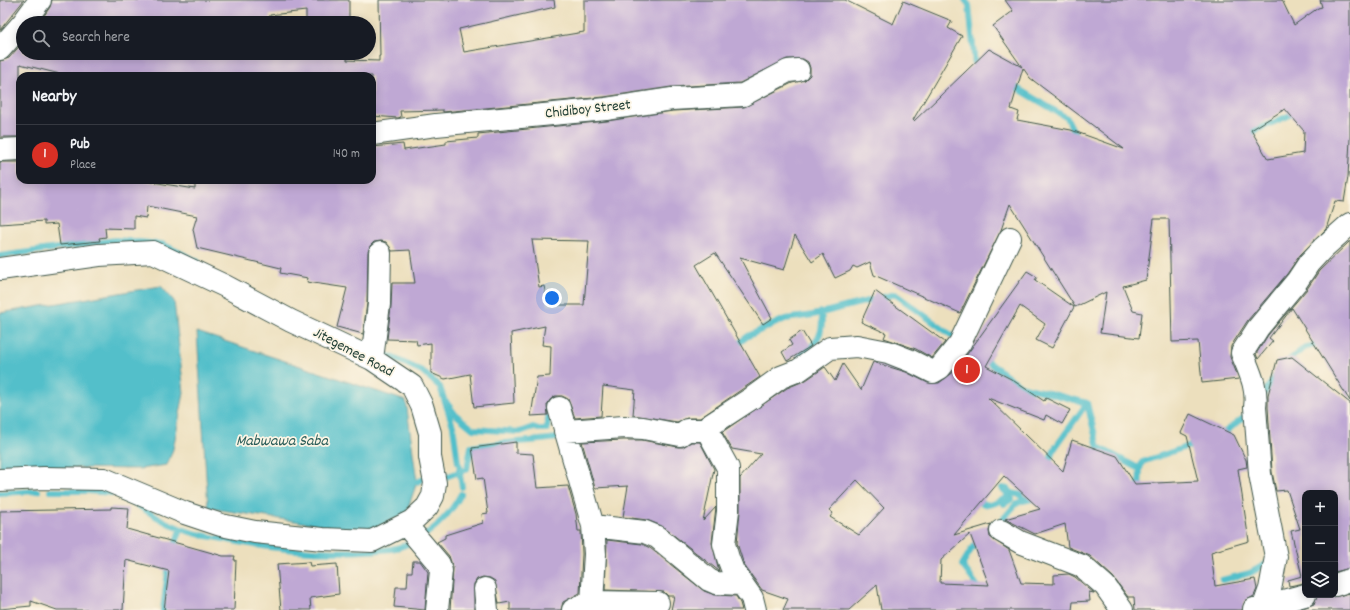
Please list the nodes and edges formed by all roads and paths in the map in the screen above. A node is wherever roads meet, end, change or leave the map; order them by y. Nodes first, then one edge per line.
1 (40, 0) edge
2 (28, 16) edge
3 (16, 31) edge
4 (0, 49) edge
5 (798, 70) dead end
6 (376, 133) edge
7 (16, 149) edge
8 (0, 150) edge
9 (1350, 224) edge
10 (1010, 238) dead end
11 (380, 253) dead end
12 (0, 269) edge
13 (372, 359) junction
14 (559, 408) dead end
15 (707, 430) junction
16 (565, 431) junction
17 (0, 480) edge
18 (406, 526) junction
19 (593, 526) junction
20 (1001, 531) dead end
21 (1350, 580) edge
22 (741, 584) junction
23 (1338, 584) edge
24 (1298, 601) edge
25 (658, 603) dead end
26 (582, 606) edge
27 (1258, 608) edge
28 (437, 610) edge
29 (755, 610) edge
30 (1122, 610) edge

1 - 2 street
3 - 4 street
5 - 6 street, Chidiboy Street
7 - 8 street
9 - 27 street
10 - 15 street
11 - 13 street
12 - 13 street, Jitegemee Road
13 - 18 street, Jitegemee Road
14 - 16 street
15 - 16 street
15 - 22 street
16 - 19 street
17 - 18 street, Jitegemee Road
18 - 28 street
19 - 22 street
19 - 26 street
20 - 30 street
21 - 23 street
22 - 29 street
24 - 27 street
25 - 26 street

